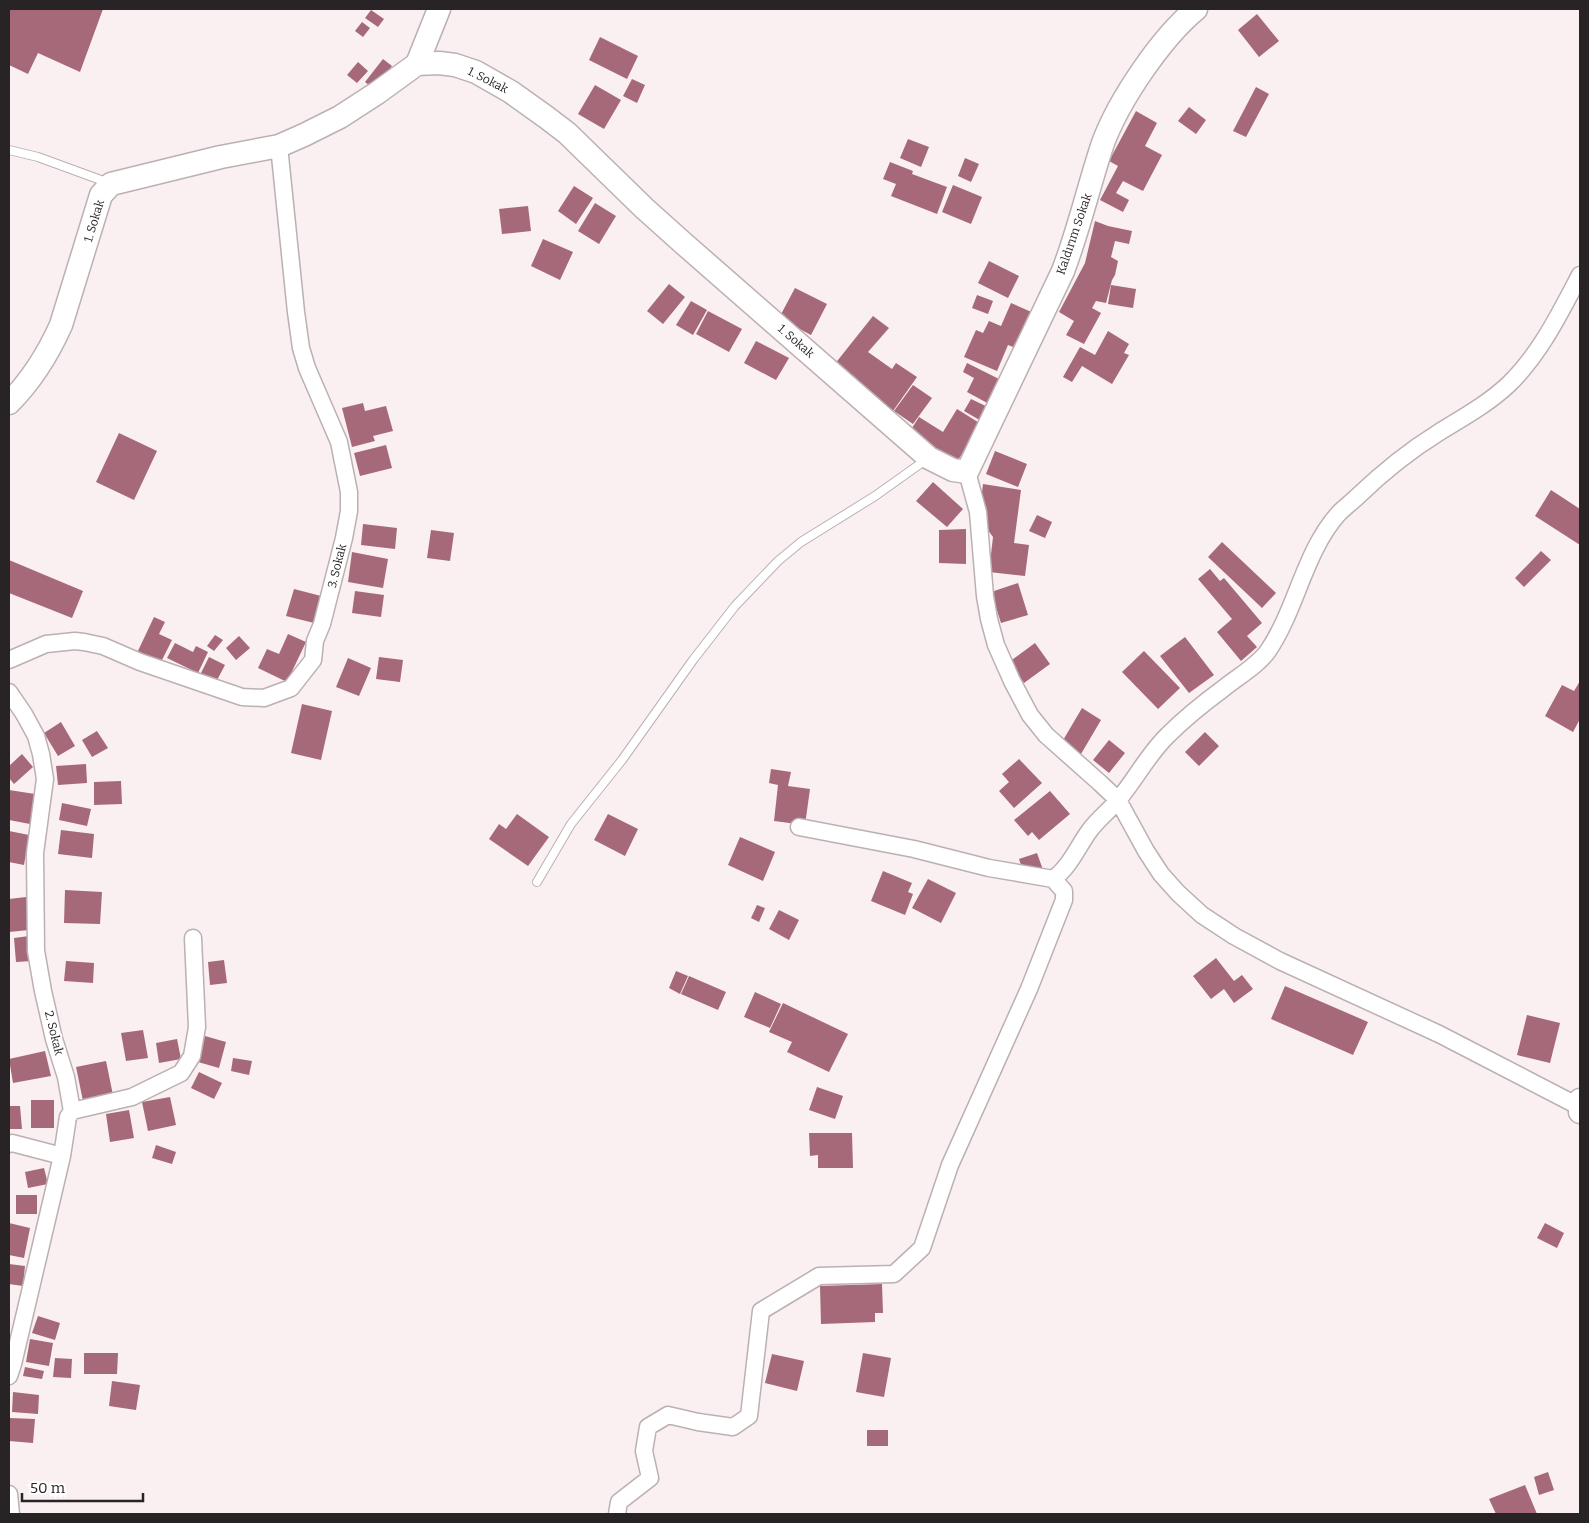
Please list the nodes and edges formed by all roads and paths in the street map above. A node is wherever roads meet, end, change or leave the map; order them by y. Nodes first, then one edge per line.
1 (439, 9) edge
2 (1189, 11) edge
3 (417, 64) junction
4 (279, 146) junction
5 (9, 150) edge
6 (111, 184) junction
7 (1580, 275) edge
8 (9, 403) edge
9 (929, 458) junction
10 (967, 472) junction
11 (9, 660) edge
12 (9, 692) edge
13 (1118, 800) junction
14 (799, 828) dead end
15 (1053, 879) junction
16 (537, 882) dead end
17 (193, 938) dead end
18 (1580, 1100) edge
19 (1580, 1107) edge
20 (72, 1111) junction
21 (1580, 1112) edge
22 (9, 1144) edge
23 (62, 1156) junction
24 (9, 1376) edge
25 (9, 1494) edge
26 (11, 1514) edge
27 (617, 1514) edge

1 - 3 street
2 - 10 street, Kaldırım Sokak
3 - 4 street, 1. Sokak
3 - 9 street, 1. Sokak
4 - 6 street, 1. Sokak
4 - 11 street, 3. Sokak
5 - 6 lane
6 - 8 street, 1. Sokak
7 - 13 street
9 - 10 street, 1. Sokak
9 - 16 lane
10 - 13 street
12 - 20 street, 2. Sokak
13 - 15 street
13 - 19 street
14 - 15 street
15 - 27 street
17 - 20 street
18 - 19 street
19 - 21 street
20 - 23 street, 2. Sokak
22 - 23 street
23 - 24 street, 2. Sokak
25 - 26 street

